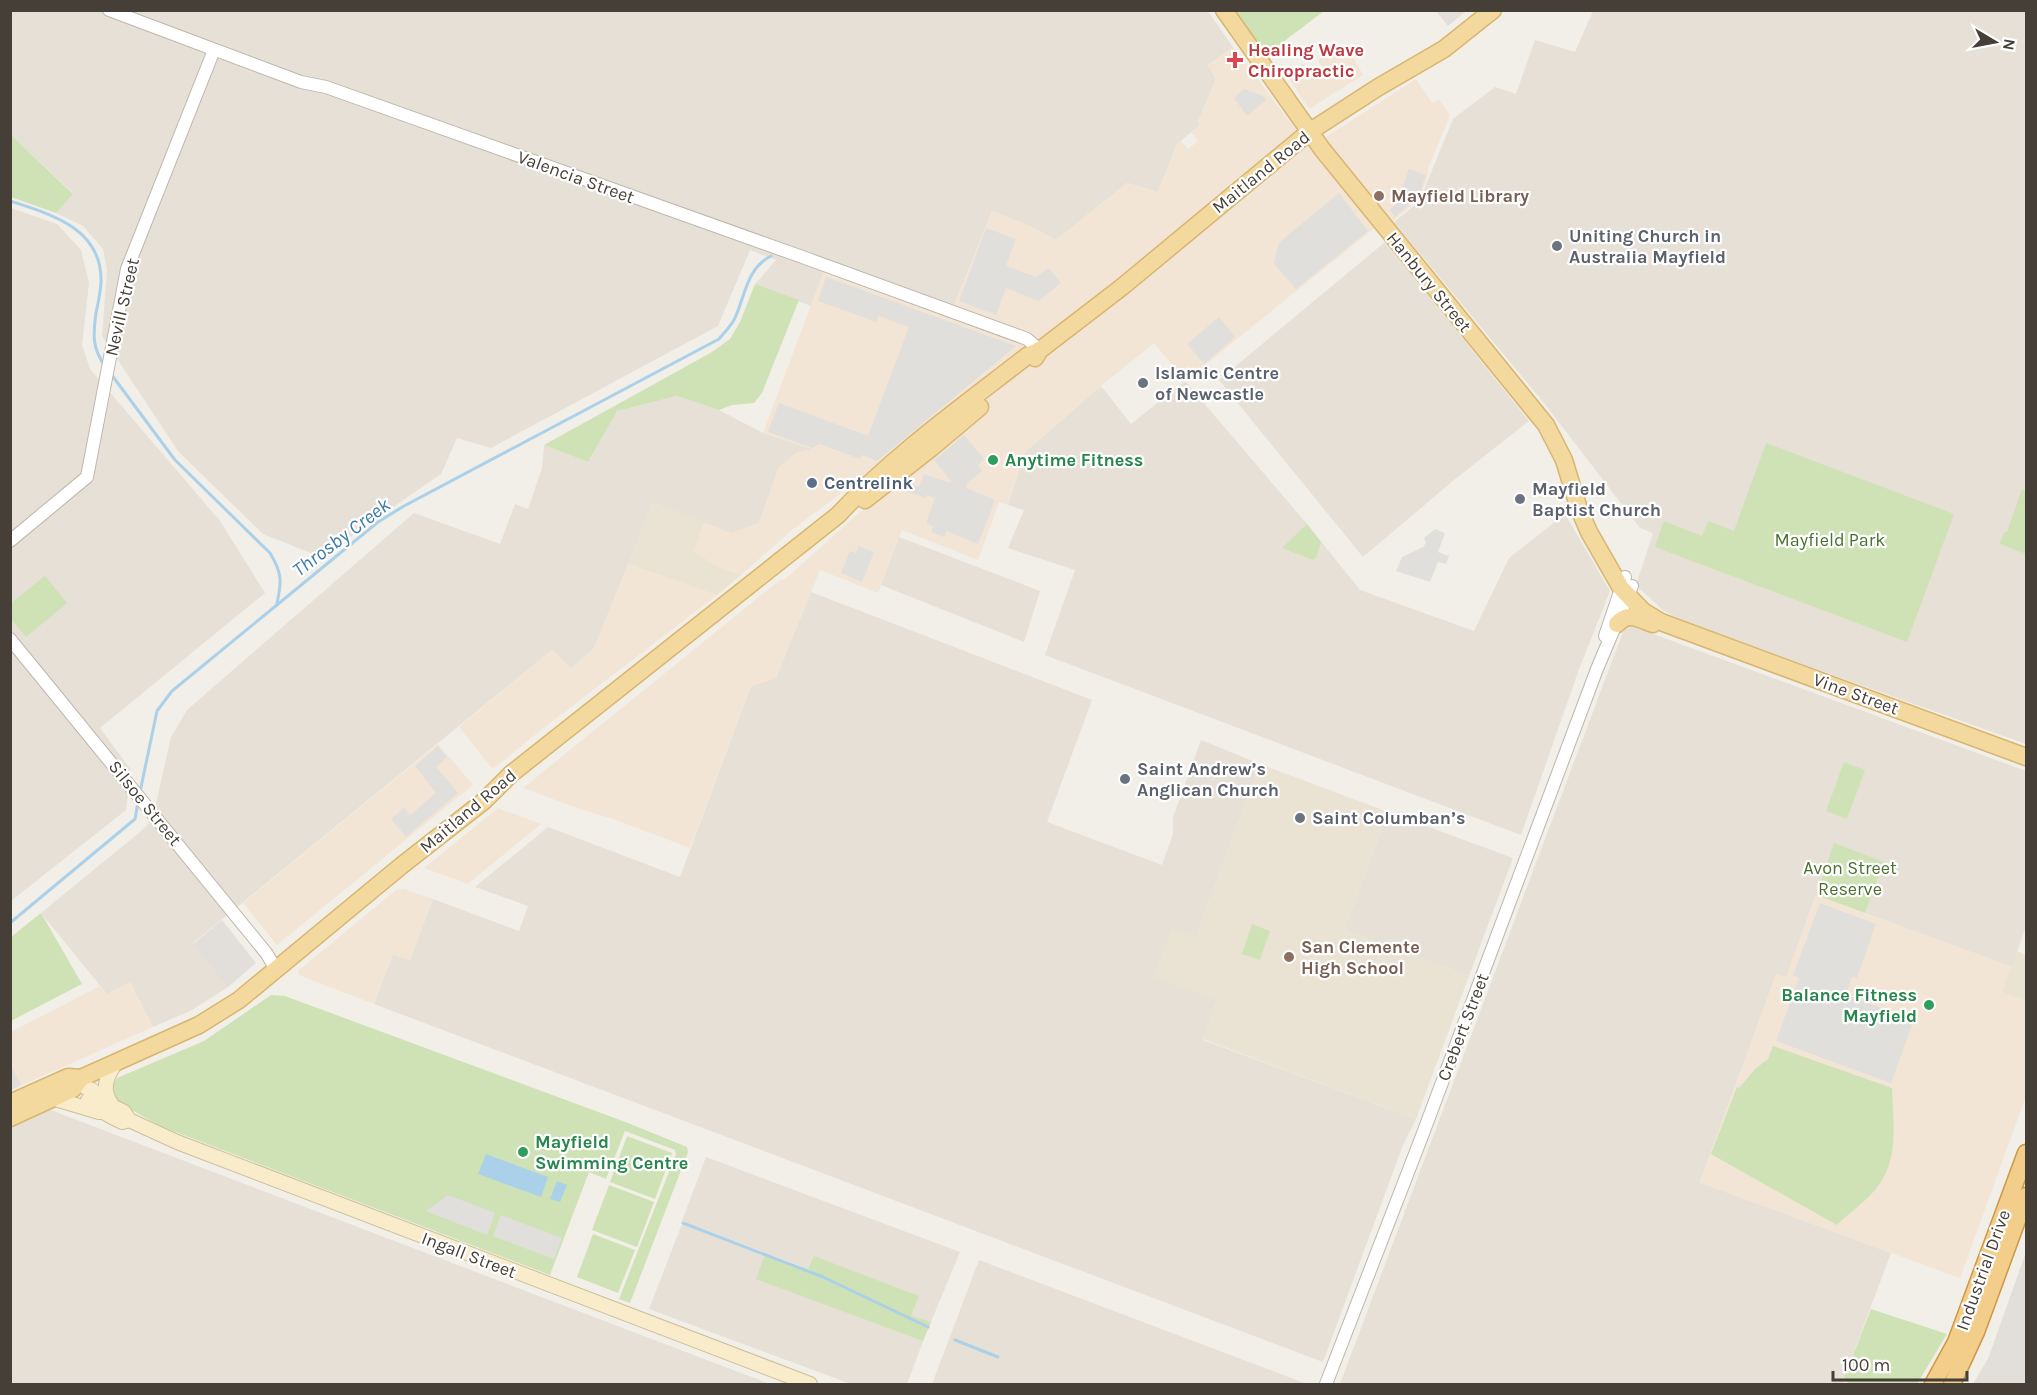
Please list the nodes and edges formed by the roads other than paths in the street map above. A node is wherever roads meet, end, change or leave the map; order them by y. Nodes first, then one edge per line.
1 (109, 10) edge
2 (1224, 10) edge
3 (1493, 10) edge
4 (214, 50) junction
5 (1310, 132) junction
6 (1040, 350) junction
7 (10, 541) edge
8 (1626, 587) junction
9 (1617, 624) junction
10 (1686, 631) junction
11 (10, 639) edge
12 (1597, 669) junction
13 (2026, 757) edge
14 (276, 970) junction
15 (116, 1062) junction
16 (83, 1083) junction
17 (52, 1098) junction
18 (10, 1102) edge
19 (107, 1109) junction
20 (10, 1118) edge
21 (2026, 1153) edge
22 (2026, 1196) edge
23 (810, 1384) edge
24 (1326, 1384) edge
25 (1934, 1384) edge
26 (1952, 1384) edge

1 - 4 street, Valencia Street
2 - 5 main road, Hanbury Street
3 - 5 main road, Maitland Road
4 - 6 street, Valencia Street
4 - 7 street, Nevill Street
5 - 6 main road, Maitland Road
5 - 8 main road, Hanbury Street
6 - 14 main road, Maitland Road
8 - 9 street, Crebert Street
8 - 10 main road, Vine Street
8 - 12 street, Crebert Street
9 - 10 main road
9 - 12 street, Crebert Street
10 - 13 main road, Vine Street
11 - 14 street, Silsoe Street
12 - 24 street, Crebert Street
14 - 15 main road, Maitland Road
15 - 16 main road, Maitland Road
15 - 19 main road
16 - 17 main road, Maitland Road
16 - 18 main road, Maitland Road
16 - 19 main road
17 - 19 main road, Ingall Street
17 - 20 main road, Maitland Road
19 - 23 main road, Ingall Street
21 - 25 highway, Industrial Drive
22 - 26 highway, Industrial Drive

